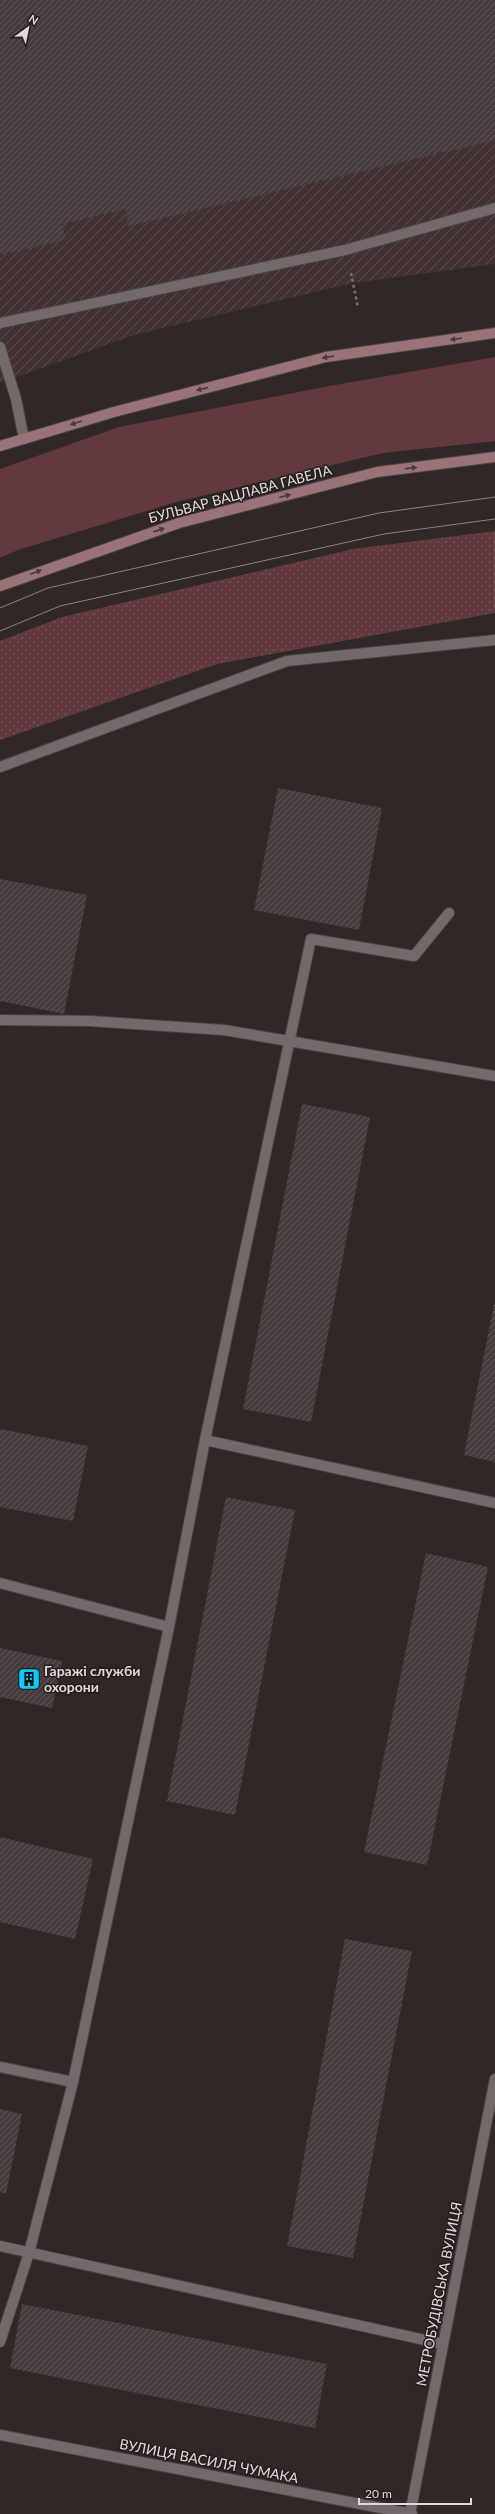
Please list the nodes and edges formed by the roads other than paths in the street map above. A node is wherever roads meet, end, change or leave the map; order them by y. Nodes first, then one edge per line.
1 (495, 208) edge
2 (0, 324) edge
3 (495, 333) edge
4 (0, 347) edge
5 (24, 439) junction
6 (0, 446) edge
7 (495, 457) edge
8 (0, 586) edge
9 (495, 640) edge
10 (0, 767) edge
11 (449, 913) dead end
12 (0, 1020) edge
13 (288, 1041) junction
14 (495, 1076) edge
15 (205, 1440) junction
16 (495, 1503) edge
17 (0, 1583) edge
18 (169, 1627) junction
19 (0, 2067) edge
20 (495, 2079) edge
21 (73, 2082) junction
22 (0, 2246) edge
23 (30, 2253) junction
24 (0, 2342) edge
25 (443, 2344) junction
26 (0, 2435) edge
27 (411, 2514) edge

1 - 2 street
3 -> 5 main road
4 - 5 street
5 - 6 main road
8 -> 7 main road, БУЛЬВАР ВАЦЛАВА ГАВЕЛА
9 - 10 street
11 - 13 street
12 - 13 street
13 - 14 street
13 - 15 street
15 - 16 street
15 - 18 street
17 - 18 street
18 - 21 street
19 - 21 street
20 - 25 street, МЕТРОБУДІВСЬКА ВУЛИЦЯ
21 - 23 street
22 - 23 street
23 - 24 street
23 - 25 street
25 - 27 street, МЕТРОБУДІВСЬКА ВУЛИЦЯ
26 - 27 street, ВУЛИЦЯ ВАСИЛЯ ЧУМАКА

